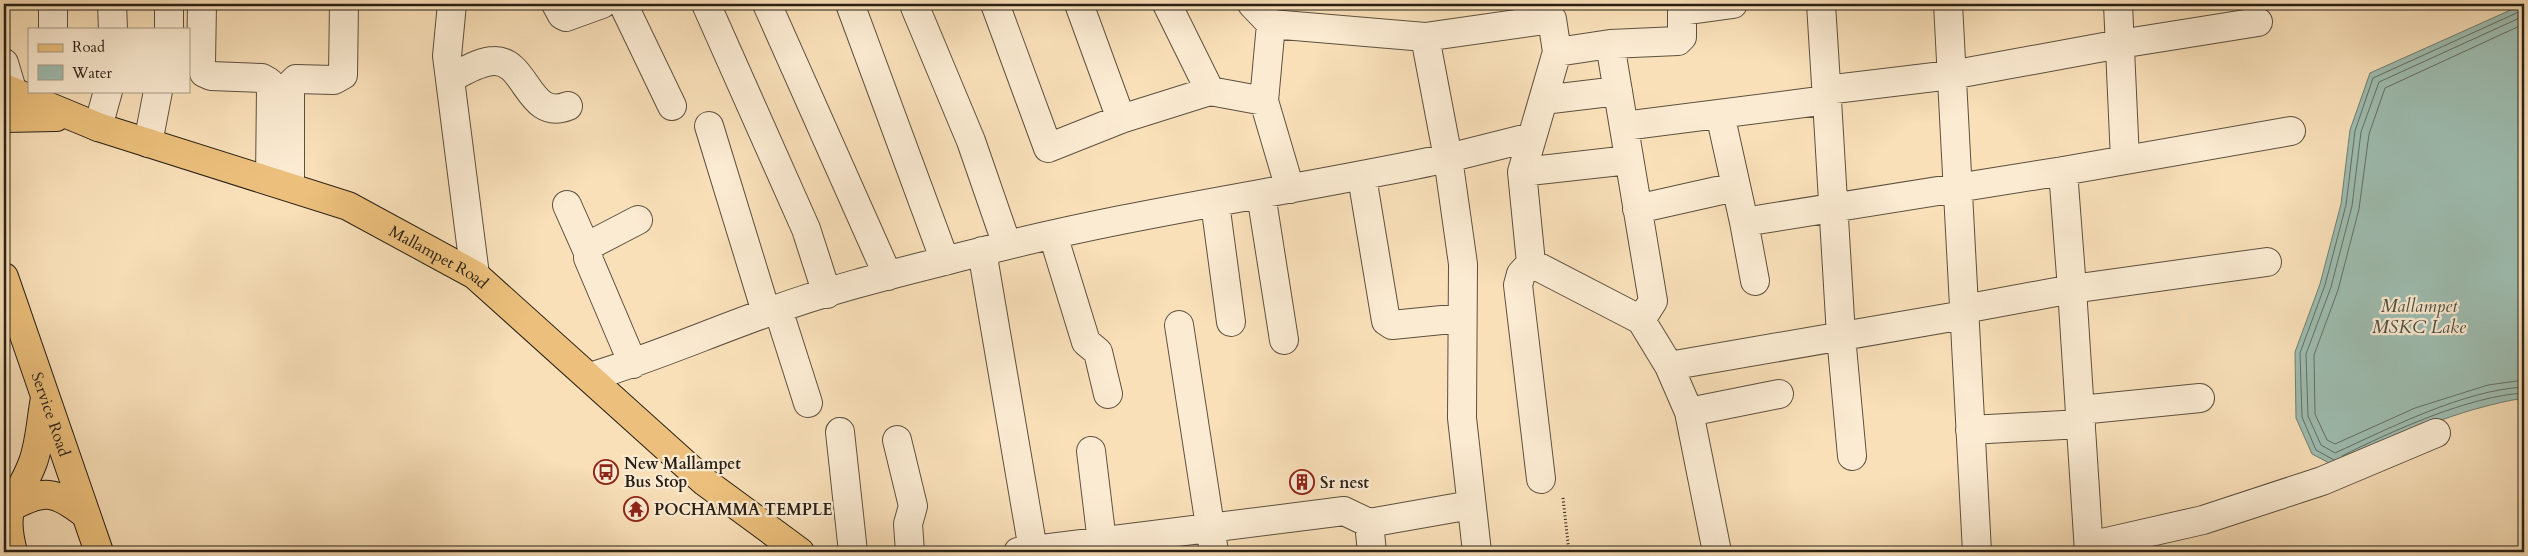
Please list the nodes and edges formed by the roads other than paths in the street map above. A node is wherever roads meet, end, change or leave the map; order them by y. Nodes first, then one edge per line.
1 (53, 4) edge
2 (112, 4) edge
3 (169, 4) edge
4 (202, 4) edge
5 (344, 4) edge
6 (452, 4) edge
7 (556, 4) edge
8 (602, 4) edge
9 (623, 4) edge
10 (706, 4) edge
11 (767, 4) edge
12 (850, 4) edge
13 (995, 4) edge
14 (1079, 4) edge
15 (1167, 4) edge
16 (1252, 4) edge
17 (1733, 4) edge
18 (1821, 4) edge
19 (1948, 4) edge
20 (2118, 4) edge
21 (916, 7) dead end
22 (2258, 22) dead end
23 (1270, 24) junction
24 (53, 28) edge
25 (113, 28) edge
26 (169, 28) edge
27 (1425, 37) junction
28 (1610, 44) junction
29 (2120, 44) junction
30 (1557, 52) junction
31 (4, 64) edge
32 (1951, 75) junction
33 (450, 78) junction
34 (1210, 91) junction
35 (108, 92) edge
36 (158, 92) edge
37 (1618, 92) junction
38 (1827, 95) junction
39 (42, 98) edge
40 (7, 100) edge
41 (1543, 100) junction
42 (1264, 101) junction
43 (568, 106) dead end
44 (672, 106) dead end
45 (1720, 114) junction
46 (73, 117) junction
47 (1121, 118) junction
48 (708, 126) dead end
49 (1624, 126) junction
50 (98, 127) junction
51 (2291, 131) dead end
52 (1532, 137) junction
53 (148, 143) junction
54 (1448, 158) junction
55 (1629, 160) junction
56 (2125, 160) junction
57 (2063, 171) junction
58 (1522, 172) junction
59 (1362, 177) junction
60 (280, 184) junction
61 (1735, 187) junction
62 (1957, 188) junction
63 (1290, 189) junction
64 (1261, 194) junction
65 (1215, 203) junction
66 (567, 205) dead end
67 (1834, 208) junction
68 (1637, 209) junction
69 (638, 220) dead end
70 (1744, 222) junction
71 (1053, 235) junction
72 (995, 248) junction
73 (587, 250) junction
74 (945, 261) junction
75 (2267, 262) dead end
76 (1531, 263) junction
77 (475, 275) junction
78 (888, 276) junction
79 (4, 277) edge
80 (1755, 281) dead end
81 (2072, 289) junction
82 (827, 294) junction
83 (772, 310) junction
84 (1964, 312) junction
85 (1462, 318) junction
86 (1641, 320) junction
87 (1232, 322) dead end
88 (1179, 325) dead end
89 (1841, 336) junction
90 (1284, 340) dead end
91 (633, 364) junction
92 (1669, 366) junction
93 (590, 378) junction
94 (1108, 394) dead end
95 (1779, 394) dead end
96 (46, 398) junction
97 (2200, 398) dead end
98 (808, 403) dead end
99 (1689, 412) junction
100 (2081, 417) junction
101 (1970, 430) junction
102 (840, 432) dead end
103 (2436, 433) dead end
104 (898, 440) dead end
105 (1091, 451) dead end
106 (1852, 456) dead end
107 (1541, 479) dead end
108 (1472, 505) junction
109 (9, 508) junction
110 (85, 514) junction
111 (1369, 523) junction
112 (1212, 540) edge
113 (1102, 542) junction
114 (1070, 549) edge
115 (2089, 549) edge
116 (792, 550) edge
117 (1025, 551) edge
118 (13, 552) edge
119 (98, 552) edge
120 (853, 552) edge
121 (910, 552) edge
122 (1372, 552) edge
123 (1477, 552) edge
124 (1717, 552) edge
125 (1977, 552) edge

1 - 24 street
2 - 25 street
3 - 26 street
4 - 60 street
5 - 60 street
6 - 33 street
7 - 8 street
9 - 44 street
10 - 82 street
11 - 78 street
12 - 74 street
13 - 47 street
14 - 47 street
15 - 34 street
16 - 23 street
17 - 28 street
18 - 38 street
19 - 32 street
20 - 29 street
21 - 72 street
22 - 29 street
23 - 27 street
23 - 42 street
27 - 30 street
27 - 54 street
28 - 30 street
28 - 37 street
29 - 32 street
29 - 56 street
30 - 41 street
31 - 40 street
32 - 38 street
32 - 62 street
33 - 43 street
33 - 77 street
34 - 42 street
34 - 47 street
35 - 50 street
36 - 53 street
37 - 41 street
37 - 49 street
38 - 45 street
38 - 67 street
39 - 40 main road, Mallampet Road
39 - 46 main road, Mallampet Road
40 - 46 main road
41 - 52 street
42 - 63 street
45 - 49 street
45 - 61 street
46 - 50 main road, Mallampet Road
48 - 83 street
49 - 55 street
50 - 53 main road, Mallampet Road
51 - 56 street
52 - 54 street
52 - 58 street
53 - 60 main road, Mallampet Road
54 - 59 street
54 - 85 street
55 - 58 street
55 - 68 street
56 - 57 street
57 - 62 street
57 - 81 street
58 - 76 street
59 - 63 street
59 - 85 street
60 - 77 main road, Mallampet Road
61 - 68 street
61 - 70 street
62 - 67 street
62 - 84 street
63 - 64 street
64 - 65 street
64 - 90 street
65 - 71 street
65 - 87 street
66 - 73 street
67 - 70 street
67 - 89 street
68 - 86 street
69 - 73 street
70 - 80 street
71 - 72 street
71 - 94 street
72 - 74 street
72 - 117 street
73 - 91 street
74 - 78 street
75 - 81 street
76 - 86 street
76 - 107 street
77 - 93 main road, Mallampet Road
78 - 82 street
79 - 96 main road, Service Road
81 - 84 street
81 - 100 street
82 - 83 street
83 - 91 street
83 - 98 street
84 - 89 street
84 - 101 street
85 - 108 street
86 - 92 street
88 - 112 street
89 - 92 street
89 - 106 street
91 - 93 street
92 - 99 street
93 - 116 main road, Mallampet Road
95 - 99 street
96 - 109 main road
96 - 110 main road, Service Road
97 - 100 street
99 - 124 street
100 - 101 street
100 - 115 street
101 - 125 street
102 - 120 street
103 - 115 street
104 - 121 street
105 - 113 street
108 - 111 street
108 - 123 street
109 - 110 main road
109 - 118 main road
110 - 119 main road, Service Road
111 - 112 street
111 - 122 street
112 - 113 street
113 - 114 street
114 - 117 street

